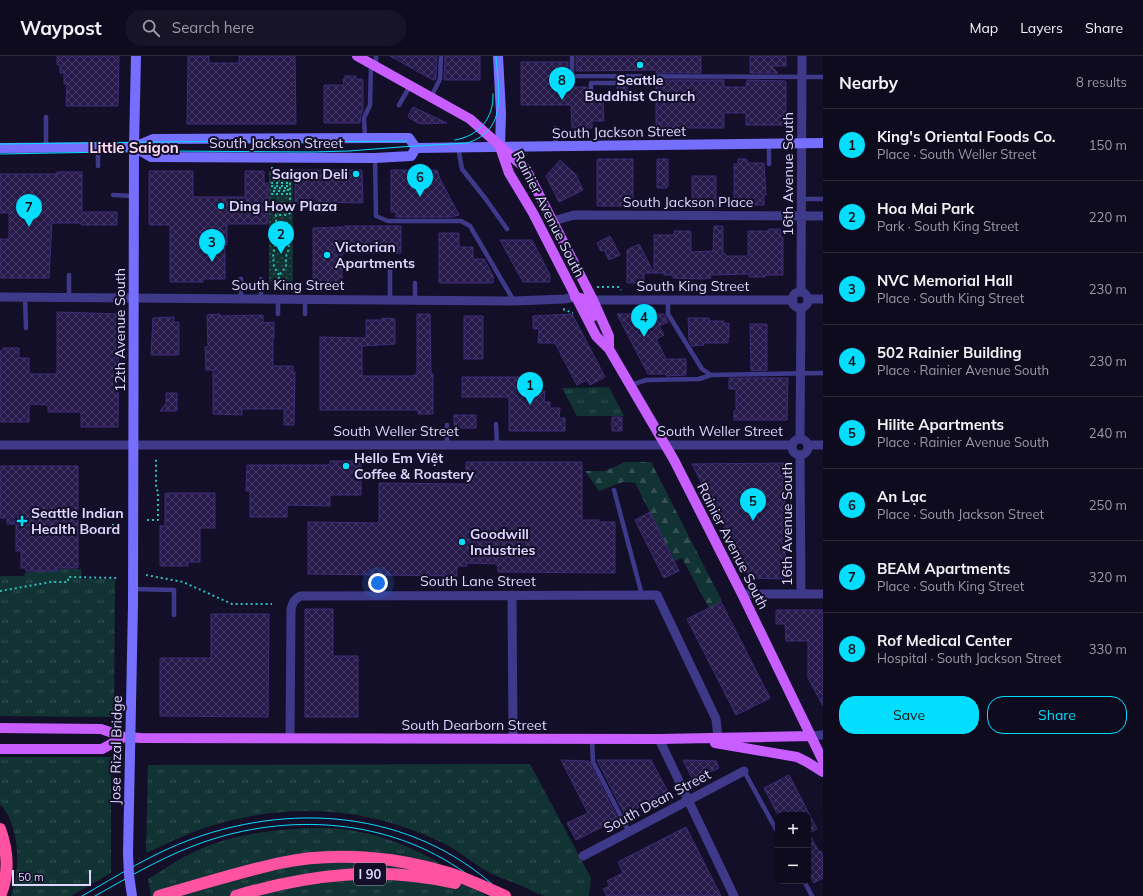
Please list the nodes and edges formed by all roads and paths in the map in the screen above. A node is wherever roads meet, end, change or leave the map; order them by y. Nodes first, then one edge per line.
1 (136, 56) edge
2 (357, 56) edge
3 (441, 56) edge
4 (498, 56) edge
5 (572, 56) edge
6 (802, 56) edge
7 (374, 63) edge
8 (619, 76) junction
9 (802, 76) junction
10 (823, 76) edge
11 (410, 86) junction
12 (608, 95) dead end
13 (431, 97) junction
14 (399, 105) dead end
15 (46, 117) dead end
16 (556, 128) dead end
17 (365, 138) junction
18 (769, 143) junction
19 (802, 143) junction
20 (823, 143) edge
21 (98, 147) junction
22 (134, 147) junction
23 (458, 147) junction
24 (500, 147) junction
25 (556, 147) junction
26 (0, 148) edge
27 (46, 148) junction
28 (416, 148) junction
29 (375, 158) junction
30 (769, 164) dead end
31 (98, 166) dead end
32 (272, 167) dead end
33 (290, 167) dead end
34 (289, 177) junction
35 (289, 183) junction
36 (289, 188) junction
37 (290, 194) junction
38 (113, 195) dead end
39 (134, 196) junction
40 (802, 199) junction
41 (823, 199) edge
42 (802, 216) junction
43 (823, 216) edge
44 (553, 221) junction
45 (276, 223) junction
46 (506, 229) dead end
47 (276, 243) junction
48 (289, 243) junction
49 (390, 268) dead end
50 (69, 275) dead end
51 (279, 275) junction
52 (241, 279) dead end
53 (260, 279) dead end
54 (415, 283) dead end
55 (279, 285) dead end
56 (598, 287) dead end
57 (619, 287) dead end
58 (805, 296) junction
59 (575, 297) junction
60 (0, 298) edge
61 (25, 298) junction
62 (69, 298) junction
63 (134, 298) junction
64 (241, 299) junction
65 (261, 299) junction
66 (278, 299) junction
67 (304, 299) junction
68 (823, 299) edge
69 (390, 300) junction
70 (415, 300) junction
71 (593, 300) junction
72 (668, 300) junction
73 (793, 300) junction
74 (514, 301) junction
75 (801, 308) junction
76 (278, 314) dead end
77 (305, 314) dead end
78 (601, 318) junction
79 (26, 328) dead end
80 (609, 349) junction
81 (801, 373) junction
82 (823, 373) edge
83 (711, 375) junction
84 (631, 385) junction
85 (496, 424) dead end
86 (447, 425) dead end
87 (800, 438) junction
88 (0, 445) edge
89 (134, 445) junction
90 (447, 445) junction
91 (497, 445) junction
92 (665, 445) junction
93 (791, 445) junction
94 (808, 445) junction
95 (823, 445) edge
96 (800, 455) junction
97 (156, 458) dead end
98 (614, 490) dead end
99 (146, 520) dead end
100 (112, 525) dead end
101 (119, 525) dead end
102 (146, 575) dead end
103 (119, 578) dead end
104 (133, 589) junction
105 (0, 591) edge
106 (742, 594) junction
107 (801, 594) junction
108 (823, 594) edge
109 (512, 595) junction
110 (642, 595) junction
111 (272, 604) dead end
112 (133, 605) joint
113 (174, 615) dead end
114 (0, 728) edge
115 (823, 735) edge
116 (810, 736) junction
117 (124, 737) junction
118 (290, 738) junction
119 (718, 738) junction
120 (513, 739) junction
121 (592, 739) junction
122 (659, 739) junction
123 (693, 739) junction
124 (0, 749) edge
125 (823, 761) edge
126 (744, 771) joint
127 (823, 772) edge
128 (687, 801) junction
129 (775, 828) edge
130 (0, 829) edge
131 (629, 832) junction
132 (583, 856) dead end
133 (806, 884) edge
134 (0, 896) edge
135 (132, 896) edge
136 (159, 896) edge
137 (236, 896) edge
138 (505, 896) edge
139 (734, 896) edge
140 (812, 896) edge

1 - 22 main road, 12th Avenue South
2 - 7 main road
3 - 13 lane
4 - 24 main road
5 - 8 lane
6 - 9 street, 16th Avenue South
7 - 11 main road
7 - 17 lane
8 - 9 lane
8 - 12 lane
9 - 10 lane
9 - 19 street, 16th Avenue South
11 - 13 main road
11 - 14 lane
13 - 24 main road
15 - 27 lane
16 - 25 lane
17 - 22 main road, South Jackson Street
17 - 28 main road, South Jackson Street
18 - 19 main road, South Jackson Street
18 - 25 main road, South Jackson Street
18 - 30 lane
19 - 20 main road, South Jackson Street
19 - 40 street, 16th Avenue South
21 - 22 main road, South Jackson Street
21 - 27 main road, South Jackson Street
21 - 31 lane
22 - 29 main road, South Jackson Street
22 - 39 main road, 12th Avenue South
23 - 24 main road, South Jackson Street
23 - 28 main road, South Jackson Street
23 - 46 lane
24 - 25 main road, South Jackson Street
24 - 44 main road, Rainier Avenue South
24 - 59 main road, Rainier Avenue South
26 - 27 main road, South Jackson Street
28 - 29 main road, South Jackson Street
29 - 74 lane
32 - 34 path
33 - 34 path
34 - 35 path
34 - 35 path
35 - 36 path
35 - 36 path
36 - 37 path
36 - 37 path
37 - 45 path
38 - 39 lane
39 - 63 main road, 12th Avenue South
40 - 41 lane
40 - 42 street, 16th Avenue South
42 - 43 street, South Jackson Place
42 - 44 street, South Jackson Place
42 - 58 street, 16th Avenue South
44 - 71 main road, Rainier Avenue South
45 - 47 path
45 - 48 path
47 - 48 path
47 - 51 path
48 - 51 path
49 - 69 lane
50 - 62 lane
51 - 55 path
52 - 64 lane
53 - 65 lane
54 - 70 lane
56 - 57 path
58 - 68 street
58 - 73 street
58 - 75 street
59 - 74 street, South King Street
59 - 78 main road
59 - 80 main road, Rainier Avenue South
60 - 61 street, South King Street
61 - 62 street, South King Street
61 - 79 lane
62 - 63 street, South King Street
63 - 64 street, South King Street
63 - 89 main road, 12th Avenue South
64 - 65 street, South King Street
65 - 66 street, South King Street
66 - 67 street, South King Street
66 - 76 lane
67 - 69 street, South King Street
67 - 77 lane
69 - 70 street, South King Street
70 - 74 street, South King Street
71 - 72 street, South King Street
71 - 78 main road, Rainier Avenue South
72 - 73 street, South King Street
72 - 83 lane
73 - 75 street
75 - 81 street
78 - 80 main road, Rainier Avenue South
80 - 84 main road, Rainier Avenue South
81 - 82 lane
81 - 83 lane
81 - 87 street
83 - 84 lane
84 - 92 main road, Rainier Avenue South
85 - 91 lane
86 - 90 lane
87 - 93 street
87 - 94 street
88 - 89 street, South Weller Street
89 - 90 street, South Weller Street
89 - 104 main road, 12th Avenue South
90 - 91 street, South Weller Street
91 - 92 street, South Weller Street
92 - 93 street, South Weller Street
92 - 106 main road, Rainier Avenue South
93 - 96 street
94 - 95 street
94 - 96 street
96 - 107 street, 16th Avenue South
97 - 99 path
98 - 110 lane
100 - 101 path
102 - 111 path
103 - 105 path
104 - 112 main road, 12th Avenue South
104 - 113 lane
106 - 107 street
106 - 116 main road, Rainier Avenue South
107 - 108 street
109 - 110 street, South Lane Street
109 - 118 street, South Lane Street
109 - 120 street
110 - 119 street, South Lane Street
112 - 135 main road, Jose Rizal Bridge, bridge
114 - 117 main road, South Dearborn Street
115 - 116 street, South Dearborn Street
116 - 119 main road, South Dearborn Street
116 - 125 main road, Rainier Avenue South
117 - 118 main road, South Dearborn Street
117 - 124 main road, South Dearborn Street
118 - 120 main road, South Dearborn Street
119 - 123 main road, South Dearborn Street
120 - 121 main road, South Dearborn Street
121 - 122 main road, South Dearborn Street
121 - 131 lane
122 - 123 main road, South Dearborn Street
122 - 128 street
123 - 127 main road
126 - 128 street, South Dean Street
126 - 129 lane
128 - 131 street, South Dean Street
128 - 139 street
130 - 134 highway
131 - 132 street, South Dean Street
133 - 140 lane
136 - 138 highway, bridge
137 - 138 highway, I 90, bridge

